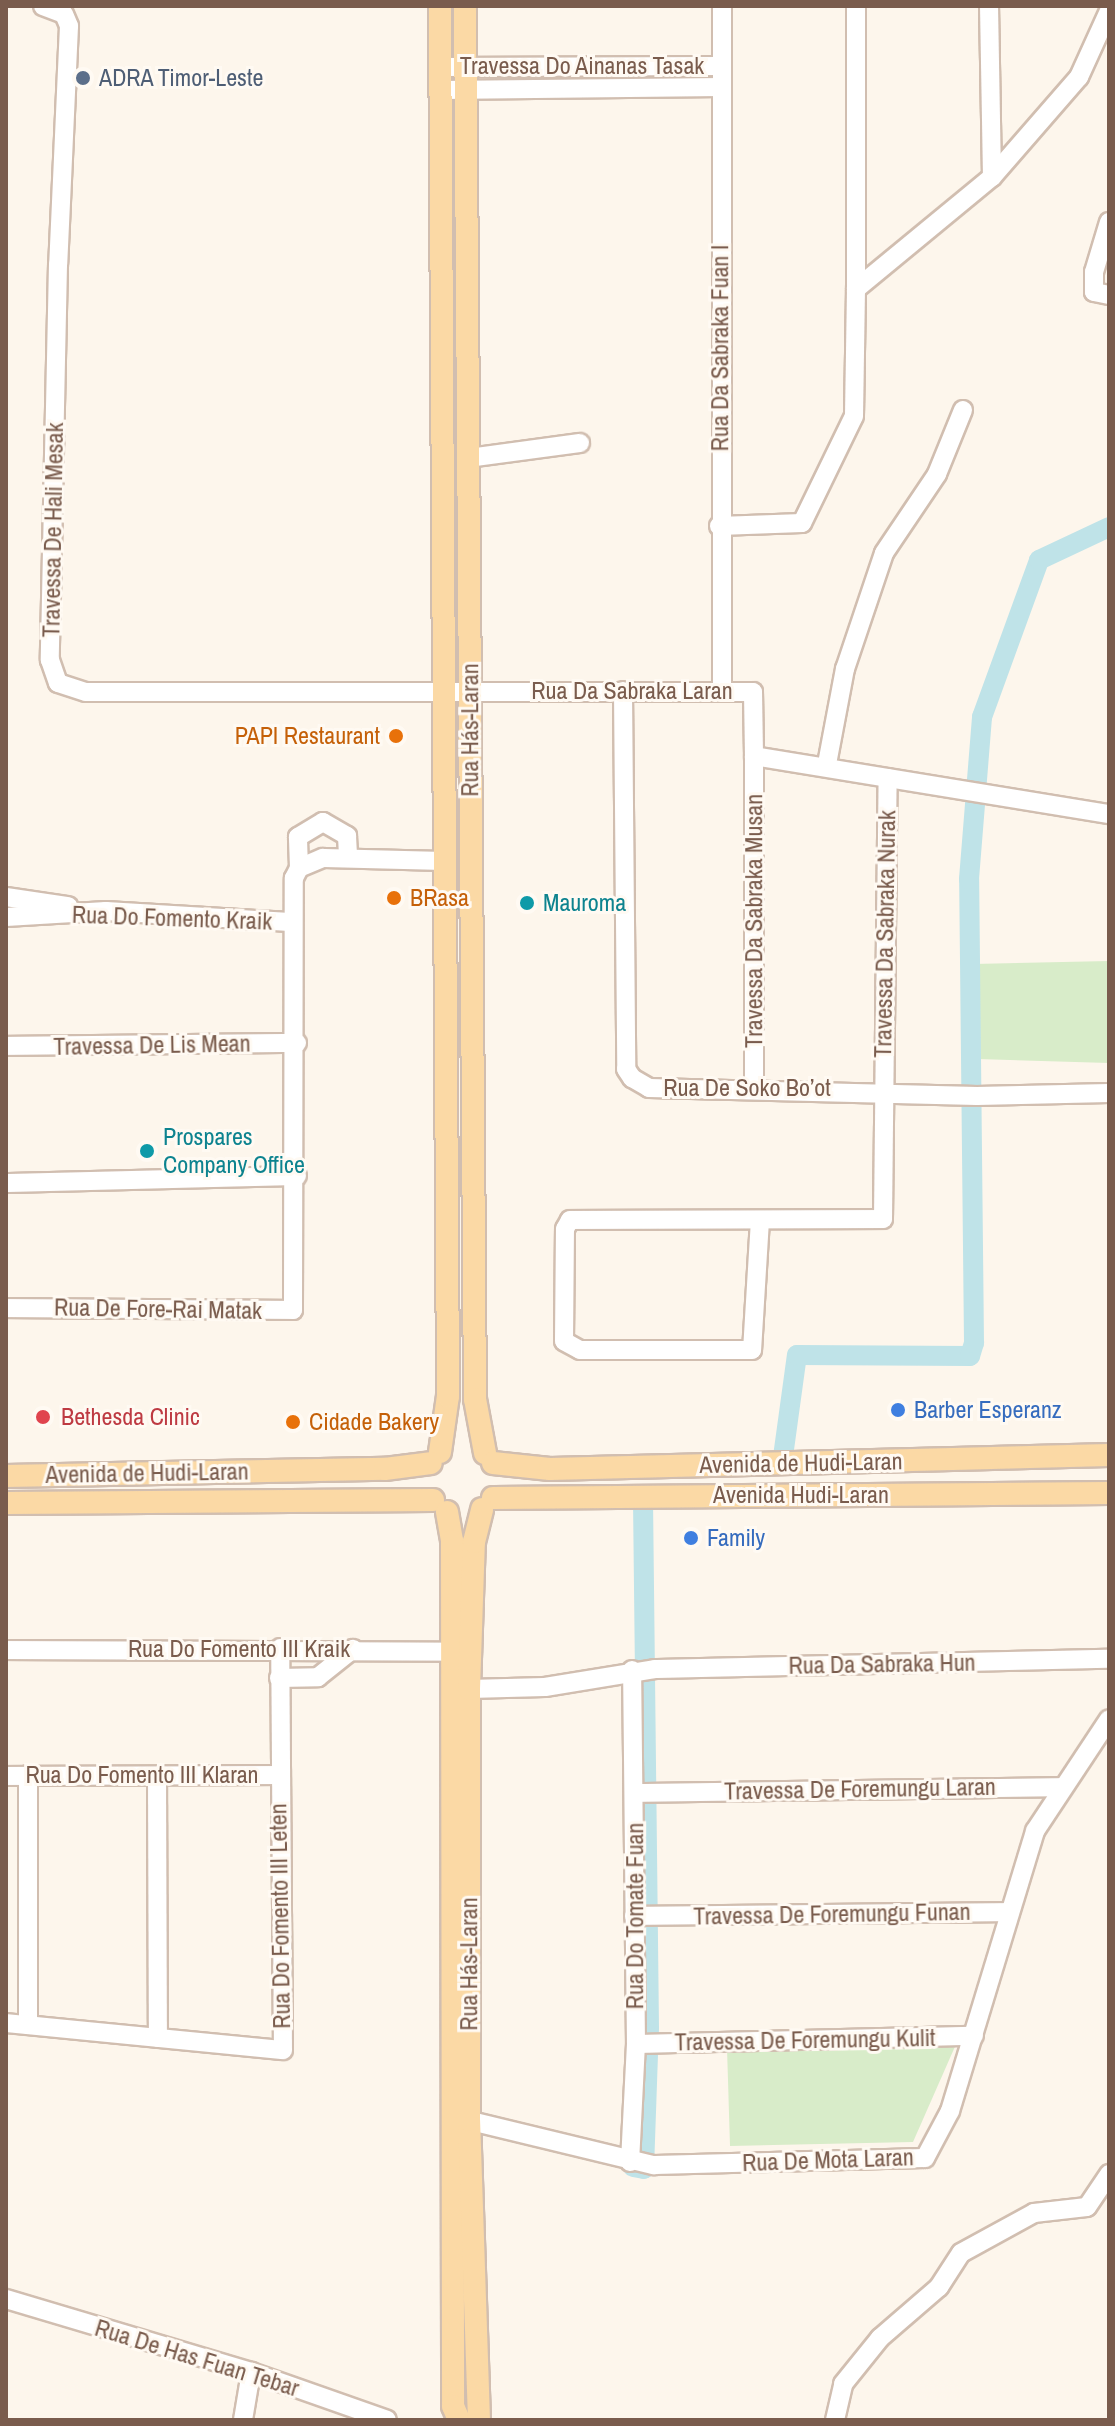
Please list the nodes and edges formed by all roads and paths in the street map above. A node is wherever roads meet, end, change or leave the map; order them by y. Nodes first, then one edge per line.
1 (43, 6) edge
2 (440, 6) edge
3 (465, 6) edge
4 (722, 6) edge
5 (856, 6) edge
6 (989, 6) edge
7 (1109, 11) edge
8 (465, 66) junction
9 (722, 66) junction
10 (441, 67) junction
11 (722, 87) junction
12 (442, 90) junction
13 (467, 90) junction
14 (992, 177) junction
15 (1109, 222) edge
16 (856, 289) junction
17 (1109, 295) edge
18 (963, 410) dead end
19 (580, 443) dead end
20 (469, 458) junction
21 (719, 526) junction
22 (722, 689) junction
23 (470, 690) junction
24 (623, 691) junction
25 (441, 692) junction
26 (754, 756) junction
27 (827, 764) junction
28 (888, 778) junction
29 (1109, 814) edge
30 (348, 857) junction
31 (445, 861) junction
32 (299, 868) junction
33 (445, 885) junction
34 (471, 886) junction
35 (6, 897) edge
36 (106, 911) junction
37 (6, 917) edge
38 (290, 922) junction
39 (297, 1043) junction
40 (6, 1046) edge
41 (754, 1087) junction
42 (881, 1090) junction
43 (1109, 1093) edge
44 (297, 1176) junction
45 (6, 1183) edge
46 (760, 1220) junction
47 (6, 1308) edge
48 (1109, 1455) edge
49 (435, 1458) junction
50 (489, 1458) junction
51 (6, 1476) edge
52 (1109, 1493) edge
53 (6, 1503) edge
54 (488, 1503) junction
55 (440, 1506) junction
56 (280, 1648) junction
57 (353, 1649) junction
58 (6, 1650) edge
59 (461, 1652) junction
60 (1109, 1659) edge
61 (632, 1670) junction
62 (279, 1678) junction
63 (469, 1689) junction
64 (1109, 1719) edge
65 (28, 1775) junction
66 (277, 1775) junction
67 (6, 1776) edge
68 (157, 1776) junction
69 (1062, 1787) junction
70 (635, 1793) junction
71 (1008, 1912) junction
72 (634, 1916) junction
73 (6, 2023) edge
74 (28, 2025) junction
75 (974, 2036) junction
76 (158, 2038) junction
77 (636, 2044) junction
78 (460, 2118) junction
79 (630, 2162) junction
80 (1109, 2174) edge
81 (6, 2299) edge
82 (251, 2372) junction
83 (243, 2420) edge
84 (387, 2420) edge
85 (459, 2420) edge
86 (479, 2420) edge
87 (835, 2420) edge

1 - 25 street, Travessa De Hali Mesak
2 - 10 main road, Rua Hás-Laran
3 - 8 main road, Rua Hás-Laran
4 - 9 street, Rua Da Sabraka Fuan I
5 - 16 street
6 - 14 street
7 - 14 street
8 - 9 street, Travessa Do Ainanas Tasak
8 - 10 street, Travessa Do Ainanas Tasak
8 - 13 main road, Rua Hás-Laran
9 - 11 street, Rua Da Sabraka Fuan I
10 - 12 main road, Rua Hás-Laran
11 - 13 street, Travessa Do Ainanas Tasak
11 - 21 street, Rua Da Sabraka Fuan I
12 - 13 street, Travessa Do Ainanas Tasak
12 - 25 main road, Rua Hás-Laran
13 - 20 main road, Rua Hás-Laran
14 - 16 street
15 - 17 street
16 - 21 street
18 - 27 street
19 - 20 street
20 - 23 main road, Rua Hás-Laran
21 - 22 street, Rua Da Sabraka Fuan I
22 - 24 street, Rua Da Sabraka Laran
22 - 26 street, Rua Da Sabraka Laran
23 - 24 street, Rua Da Sabraka Laran
23 - 25 street, Rua Da Sabraka Laran
23 - 34 main road, Rua Hás-Laran
24 - 41 street, Rua De Soko Bo’ot
25 - 31 main road, Rua Hás-Laran
26 - 27 street
26 - 41 street, Travessa Da Sabraka Musan
27 - 28 street
28 - 29 street
28 - 42 street, Travessa Da Sabraka Nurak
30 - 31 street
30 - 32 street
30 - 32 street, Rua De Fore-Rai Matak
31 - 33 main road, Rua Hás-Laran
32 - 38 street, Rua De Fore-Rai Matak
33 - 34 main road
33 - 49 main road, Rua Hás-Laran
34 - 50 main road, Rua Hás-Laran
35 - 36 street
36 - 37 street, Rua Do Fomento Kraik
36 - 38 street, Rua Do Fomento Kraik
38 - 39 street, Rua De Fore-Rai Matak
39 - 40 street, Travessa De Lis Mean
39 - 44 street, Rua De Fore-Rai Matak
41 - 42 street, Rua De Soko Bo’ot
42 - 43 street, Rua De Soko Bo’ot
42 - 46 street, Travessa Da Sabraka Nurak
44 - 45 street
44 - 47 street, Rua De Fore-Rai Matak
46 - 46 street
48 - 50 main road, Avenida de Hudi-Laran
49 - 50 main road
49 - 51 main road, Avenida de Hudi-Laran
49 - 55 main road
50 - 54 main road
52 - 54 main road, Avenida Hudi-Laran
53 - 55 main road
54 - 55 main road
54 - 59 main road, Rua Hás-Laran
55 - 59 main road, Rua Hás-Laran
56 - 57 street, Rua Do Fomento III Kraik
56 - 58 street, Rua Do Fomento III Kraik
56 - 62 street, Rua Do Fomento III Leten
57 - 59 street, Rua Do Fomento III Kraik
57 - 62 street
59 - 63 main road, Rua Hás-Laran
59 - 78 main road, Rua Hás-Laran
60 - 61 street, Rua Da Sabraka Hun
61 - 63 street
61 - 70 street, Rua Do Tomate Fuan
62 - 66 street, Rua Do Fomento III Leten
63 - 78 main road, Rua Hás-Laran
64 - 69 street, Rua De Mota Laran
65 - 67 street, Rua Do Fomento III Klaran
65 - 68 street, Rua Do Fomento III Klaran
65 - 74 street
66 - 68 street, Rua Do Fomento III Klaran
66 - 76 street, Rua Do Fomento III Leten
68 - 76 street
69 - 70 street, Travessa De Foremungu Laran
69 - 71 street, Rua De Mota Laran
70 - 72 street, Rua Do Tomate Fuan
71 - 72 street, Travessa De Foremungu Funan
71 - 75 street, Rua De Mota Laran
72 - 77 street, Rua Do Tomate Fuan
73 - 74 street, Rua Do Fomento III Leten
74 - 76 street, Rua Do Fomento III Leten
75 - 77 street, Travessa De Foremungu Kulit
75 - 79 street, Rua De Mota Laran
77 - 79 street, Rua Do Tomate Fuan
78 - 79 street, Rua De Mota Laran
78 - 85 main road, Rua Hás-Laran
78 - 86 main road, Rua Hás-Laran
80 - 87 street
81 - 82 street, Rua De Has Fuan Tebar
82 - 83 street
82 - 84 street, Rua De Has Fuan Tebar

